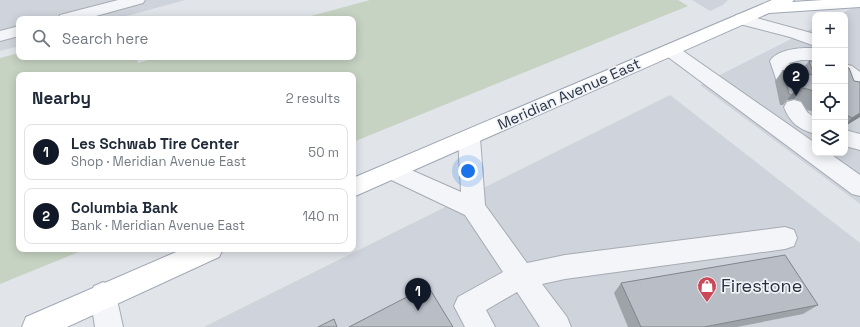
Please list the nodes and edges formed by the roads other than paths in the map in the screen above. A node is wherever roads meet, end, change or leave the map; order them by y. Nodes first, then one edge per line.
1 (137, 0) edge
2 (786, 0) edge
3 (860, 2) edge
4 (90, 7) edge
5 (764, 10) junction
6 (72, 16) edge
7 (742, 19) junction
8 (0, 31) edge
9 (16, 31) edge
10 (16, 32) edge
11 (0, 36) edge
12 (812, 39) edge
13 (670, 50) junction
14 (812, 54) edge
15 (848, 59) edge
16 (860, 66) edge
17 (848, 72) edge
18 (860, 82) edge
19 (786, 83) edge
20 (794, 107) dead end
21 (812, 125) edge
22 (469, 138) junction
23 (848, 139) edge
24 (860, 142) edge
25 (393, 171) junction
26 (356, 187) edge
27 (860, 187) edge
28 (472, 208) junction
29 (785, 238) dead end
30 (203, 252) edge
31 (521, 276) junction
32 (104, 295) junction
33 (36, 327) edge
34 (109, 327) edge
35 (481, 327) edge
36 (557, 327) edge

1 - 4 street
2 - 5 main road, Meridian Avenue East
3 - 5 main road
4 - 6 street
5 - 7 main road, Meridian Avenue East
7 - 12 street
7 - 13 main road, Meridian Avenue East
8 - 9 street
10 - 11 street
13 - 22 main road, Meridian Avenue East
13 - 27 street
14 - 19 street
15 - 16 street
17 - 18 street
20 - 21 street
22 - 25 main road, Meridian Avenue East
22 - 28 street
23 - 24 street
25 - 26 main road, Meridian Avenue East
25 - 28 street
28 - 31 street
29 - 31 street
30 - 32 main road
31 - 35 street
31 - 36 street
32 - 33 main road
32 - 34 street

